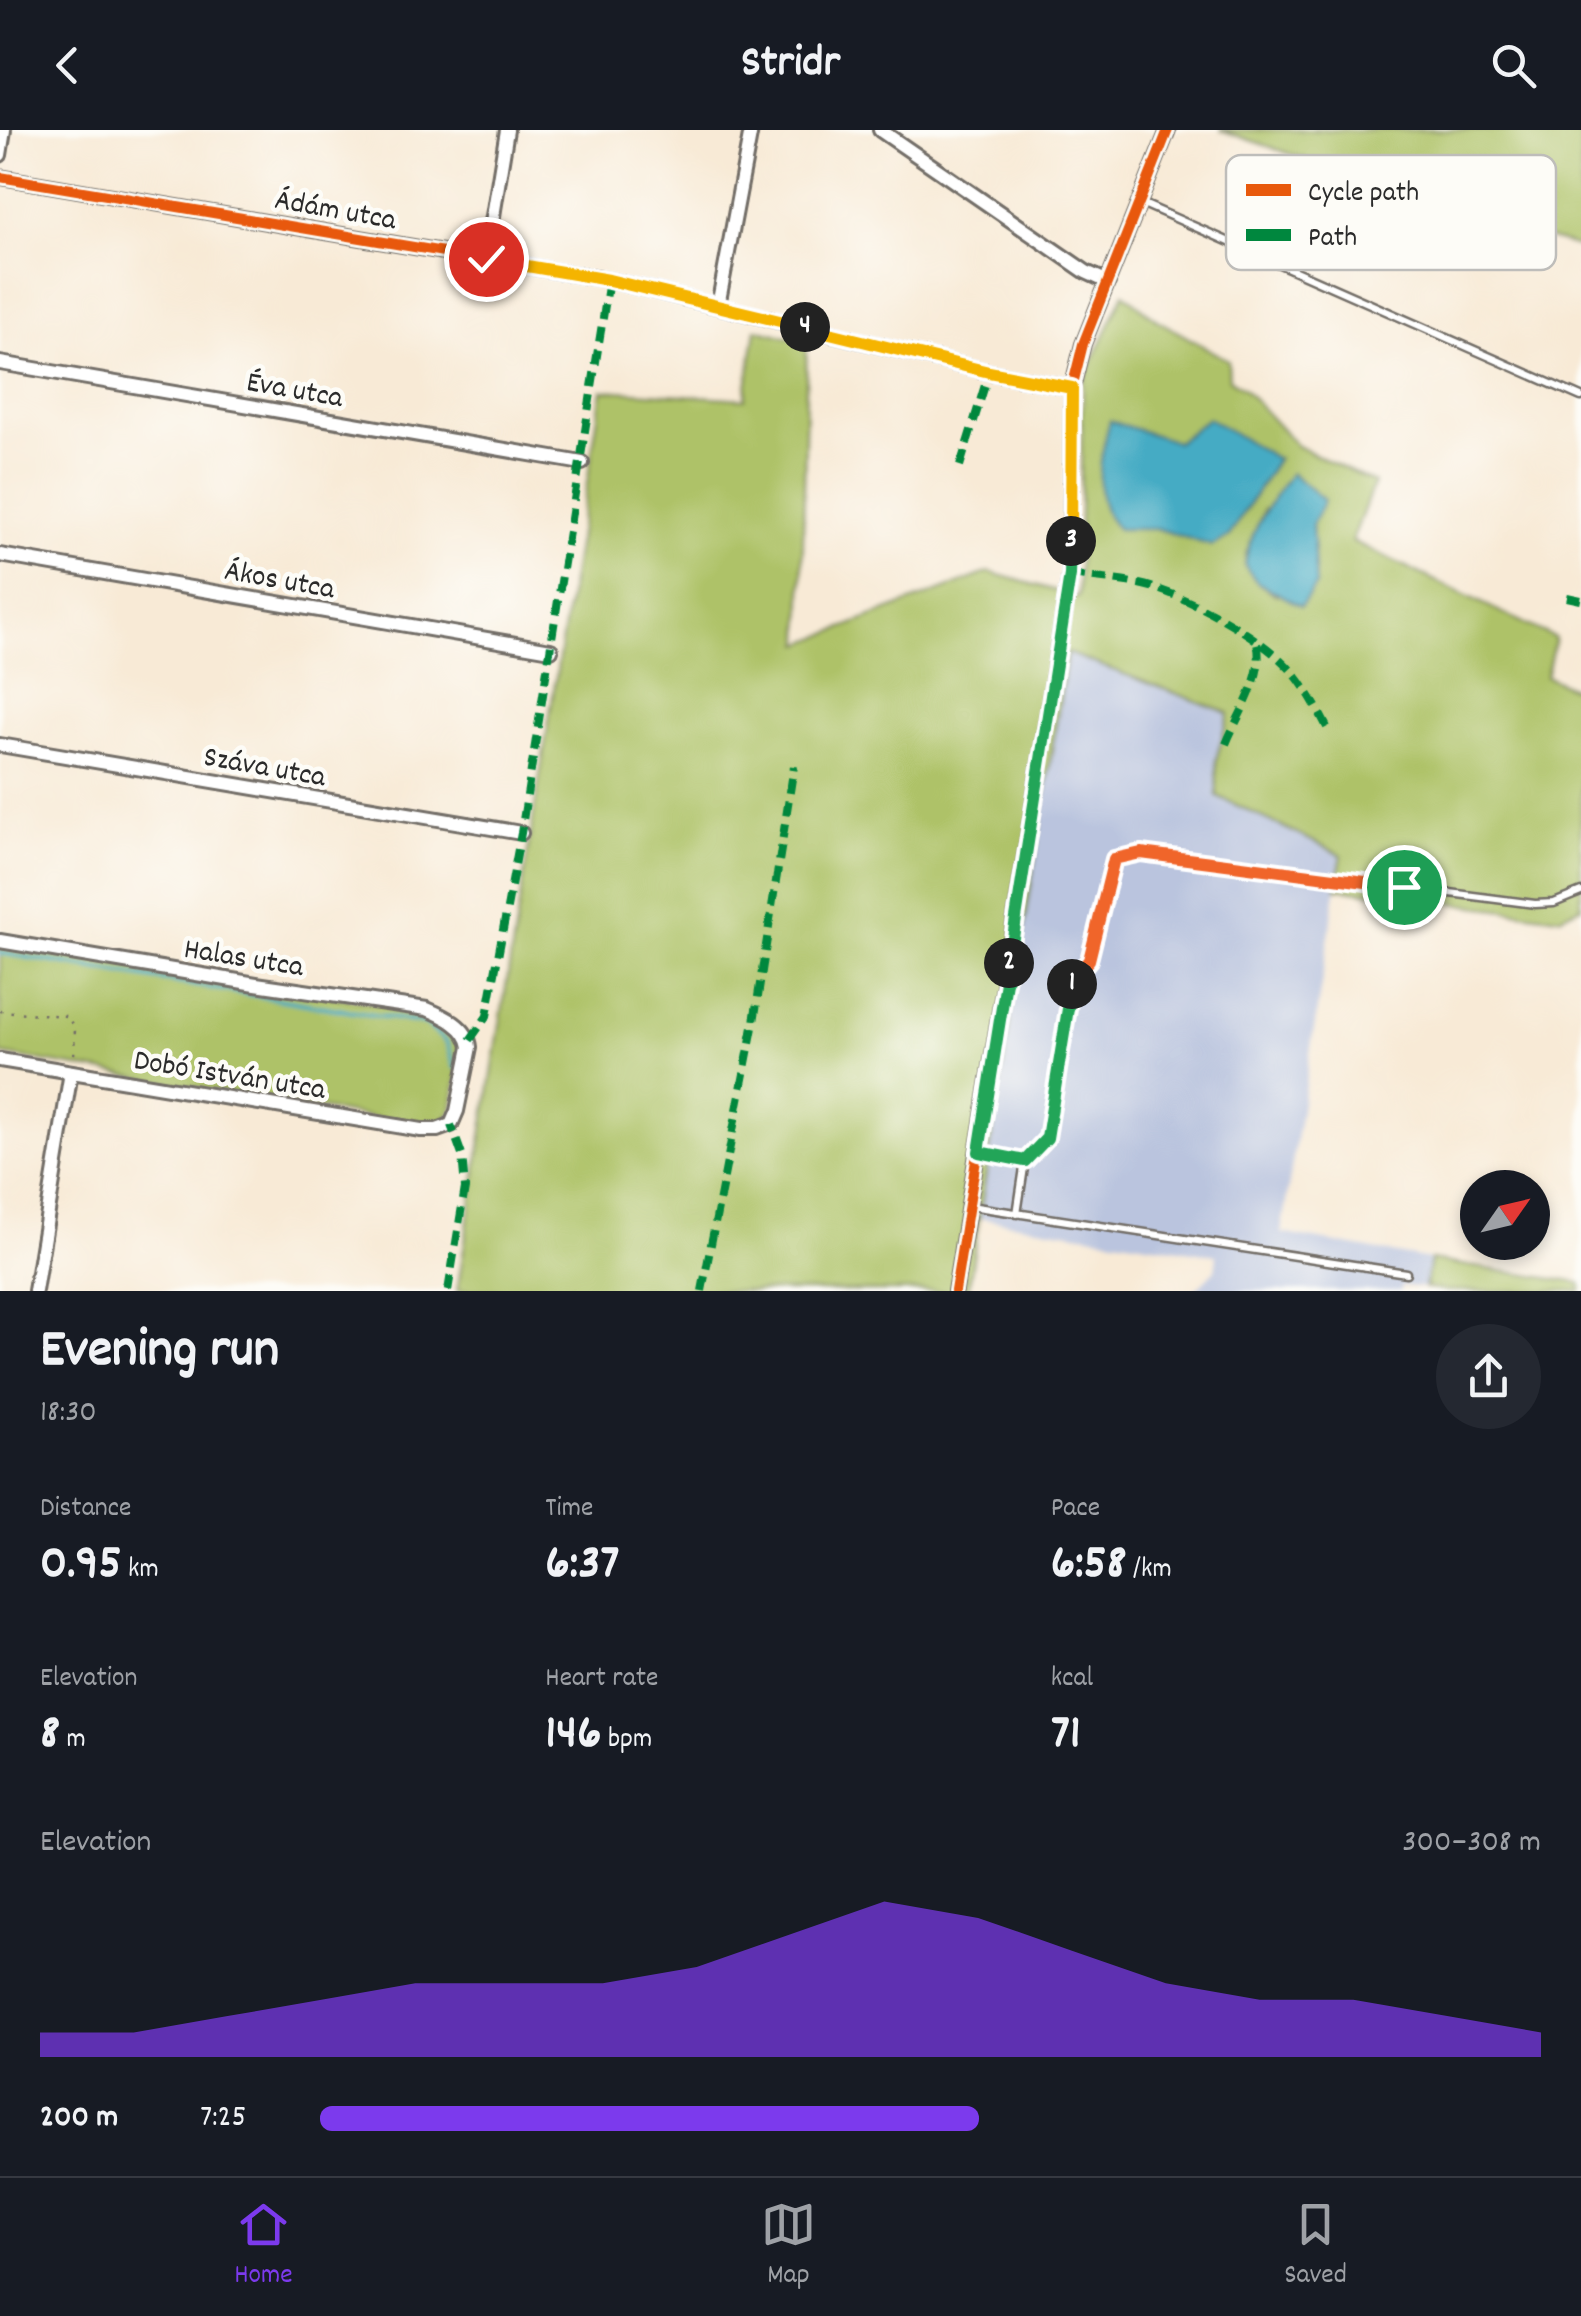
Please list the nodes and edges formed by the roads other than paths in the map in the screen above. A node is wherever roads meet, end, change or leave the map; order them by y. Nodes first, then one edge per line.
1 (4, 130) edge
2 (506, 130) edge
3 (752, 130) edge
4 (880, 130) edge
5 (1168, 130) edge
6 (0, 155) edge
7 (0, 176) edge
8 (1140, 203) junction
9 (1226, 241) edge
10 (486, 259) junction
11 (1292, 270) edge
12 (1108, 282) junction
13 (718, 306) junction
14 (0, 363) edge
15 (1072, 388) junction
16 (1581, 397) edge
17 (582, 462) dead end
18 (0, 555) edge
19 (551, 650) dead end
20 (0, 745) edge
21 (521, 833) dead end
22 (1581, 892) edge
23 (0, 940) edge
24 (0, 1060) edge
25 (71, 1072) junction
26 (451, 1125) joint
27 (979, 1152) junction
28 (1025, 1161) junction
29 (970, 1206) junction
30 (1017, 1214) junction
31 (1406, 1274) dead end
32 (35, 1291) edge
33 (955, 1291) edge

1 - 6 street
2 - 10 street
3 - 13 street
4 - 12 street
5 - 8 street
7 - 10 street, Ádám utca
8 - 9 lane
8 - 12 street
10 - 13 street, Ádám utca
11 - 16 lane
12 - 15 street
13 - 15 street, Ádám utca
14 - 17 street, Éva utca
15 - 27 street
18 - 19 street, Ákos utca
20 - 21 street, Száva utca
22 - 28 lane
23 - 26 street, Halas utca
24 - 25 street, Dobó István utca
25 - 26 street, Dobó István utca
25 - 32 street
27 - 28 lane
27 - 29 street
28 - 30 lane
29 - 30 lane
29 - 33 street
30 - 31 lane

